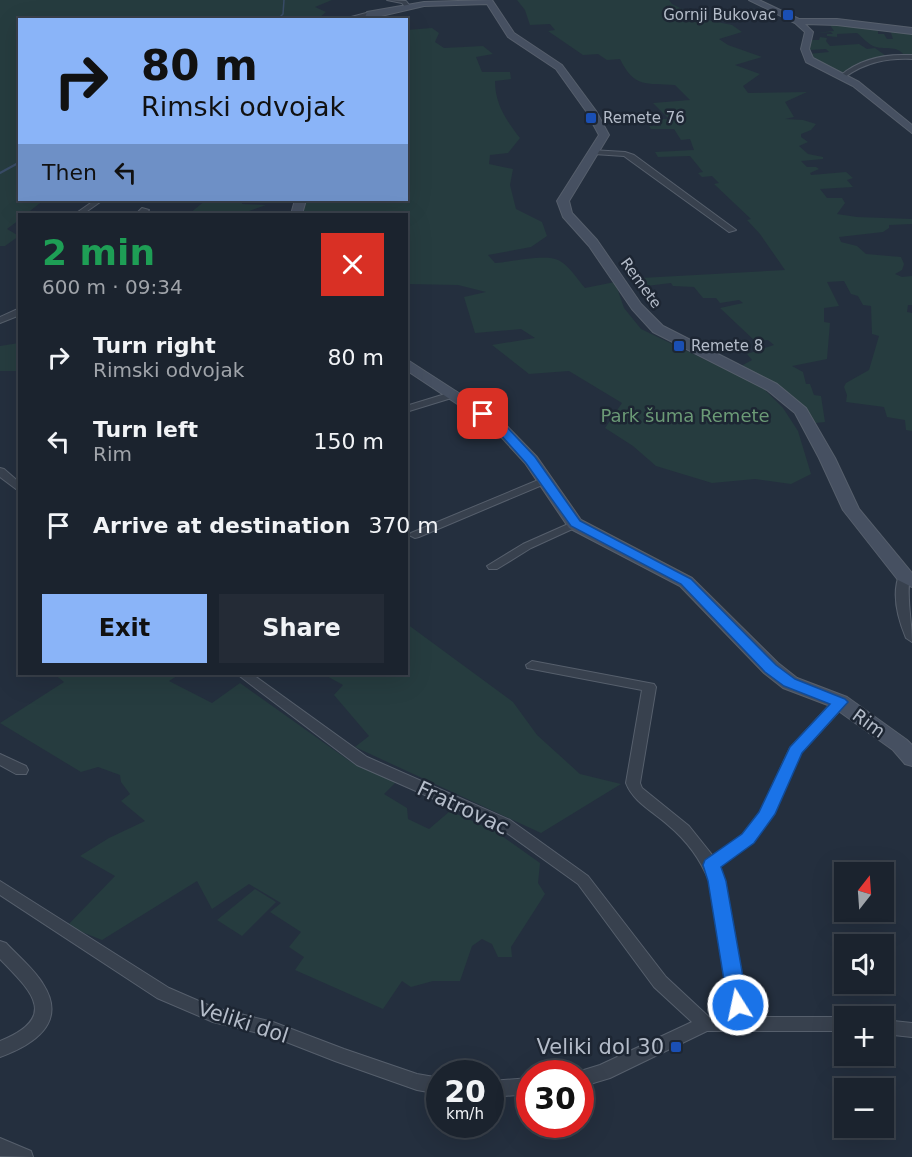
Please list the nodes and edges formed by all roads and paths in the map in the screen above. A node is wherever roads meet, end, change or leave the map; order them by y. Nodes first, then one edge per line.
1 (390, 0) edge
2 (753, 0) edge
3 (489, 1) edge
4 (407, 6) junction
5 (369, 17) edge
6 (798, 21) junction
7 (912, 31) edge
8 (912, 57) edge
9 (843, 76) junction
10 (912, 130) edge
11 (594, 152) junction
12 (98, 201) edge
13 (80, 213) edge
14 (732, 230) dead end
15 (18, 312) edge
16 (0, 320) edge
17 (408, 364) edge
18 (455, 394) junction
19 (408, 408) edge
20 (0, 471) edge
21 (543, 481) junction
22 (18, 487) edge
23 (575, 524) junction
24 (415, 536) dead end
25 (493, 566) dead end
26 (908, 579) edge
27 (912, 638) edge
28 (532, 665) dead end
29 (246, 675) edge
30 (840, 702) junction
31 (0, 759) edge
32 (912, 759) edge
33 (21, 770) dead end
34 (711, 865) junction
35 (0, 887) edge
36 (0, 948) edge
37 (705, 1024) junction
38 (834, 1024) edge
39 (742, 1026) junction
40 (894, 1028) edge
41 (912, 1030) edge
42 (0, 1049) edge
43 (594, 1074) edge
44 (426, 1084) edge
45 (0, 1147) edge
46 (24, 1157) edge

1 - 4 street
2 - 6 street
3 - 4 street
3 - 11 street, Remete
4 - 5 street
6 - 7 street
6 - 9 street
8 - 9 street
9 - 10 street
11 - 14 street
11 - 26 street, Remete
12 - 13 street
15 - 16 street
17 - 18 street, Rim
18 - 19 street
18 - 21 street, Rim
20 - 22 street
21 - 23 street, Rim
21 - 24 street
23 - 25 street
23 - 30 street, Rim
26 - 27 street
28 - 34 street
29 - 37 street, Fratrovac
30 - 32 street, Rim
30 - 34 street
31 - 33 street
34 - 39 street
35 - 44 street, Veliki dol
36 - 42 street
37 - 39 street
37 - 43 street
38 - 39 street
40 - 41 street
45 - 46 street

